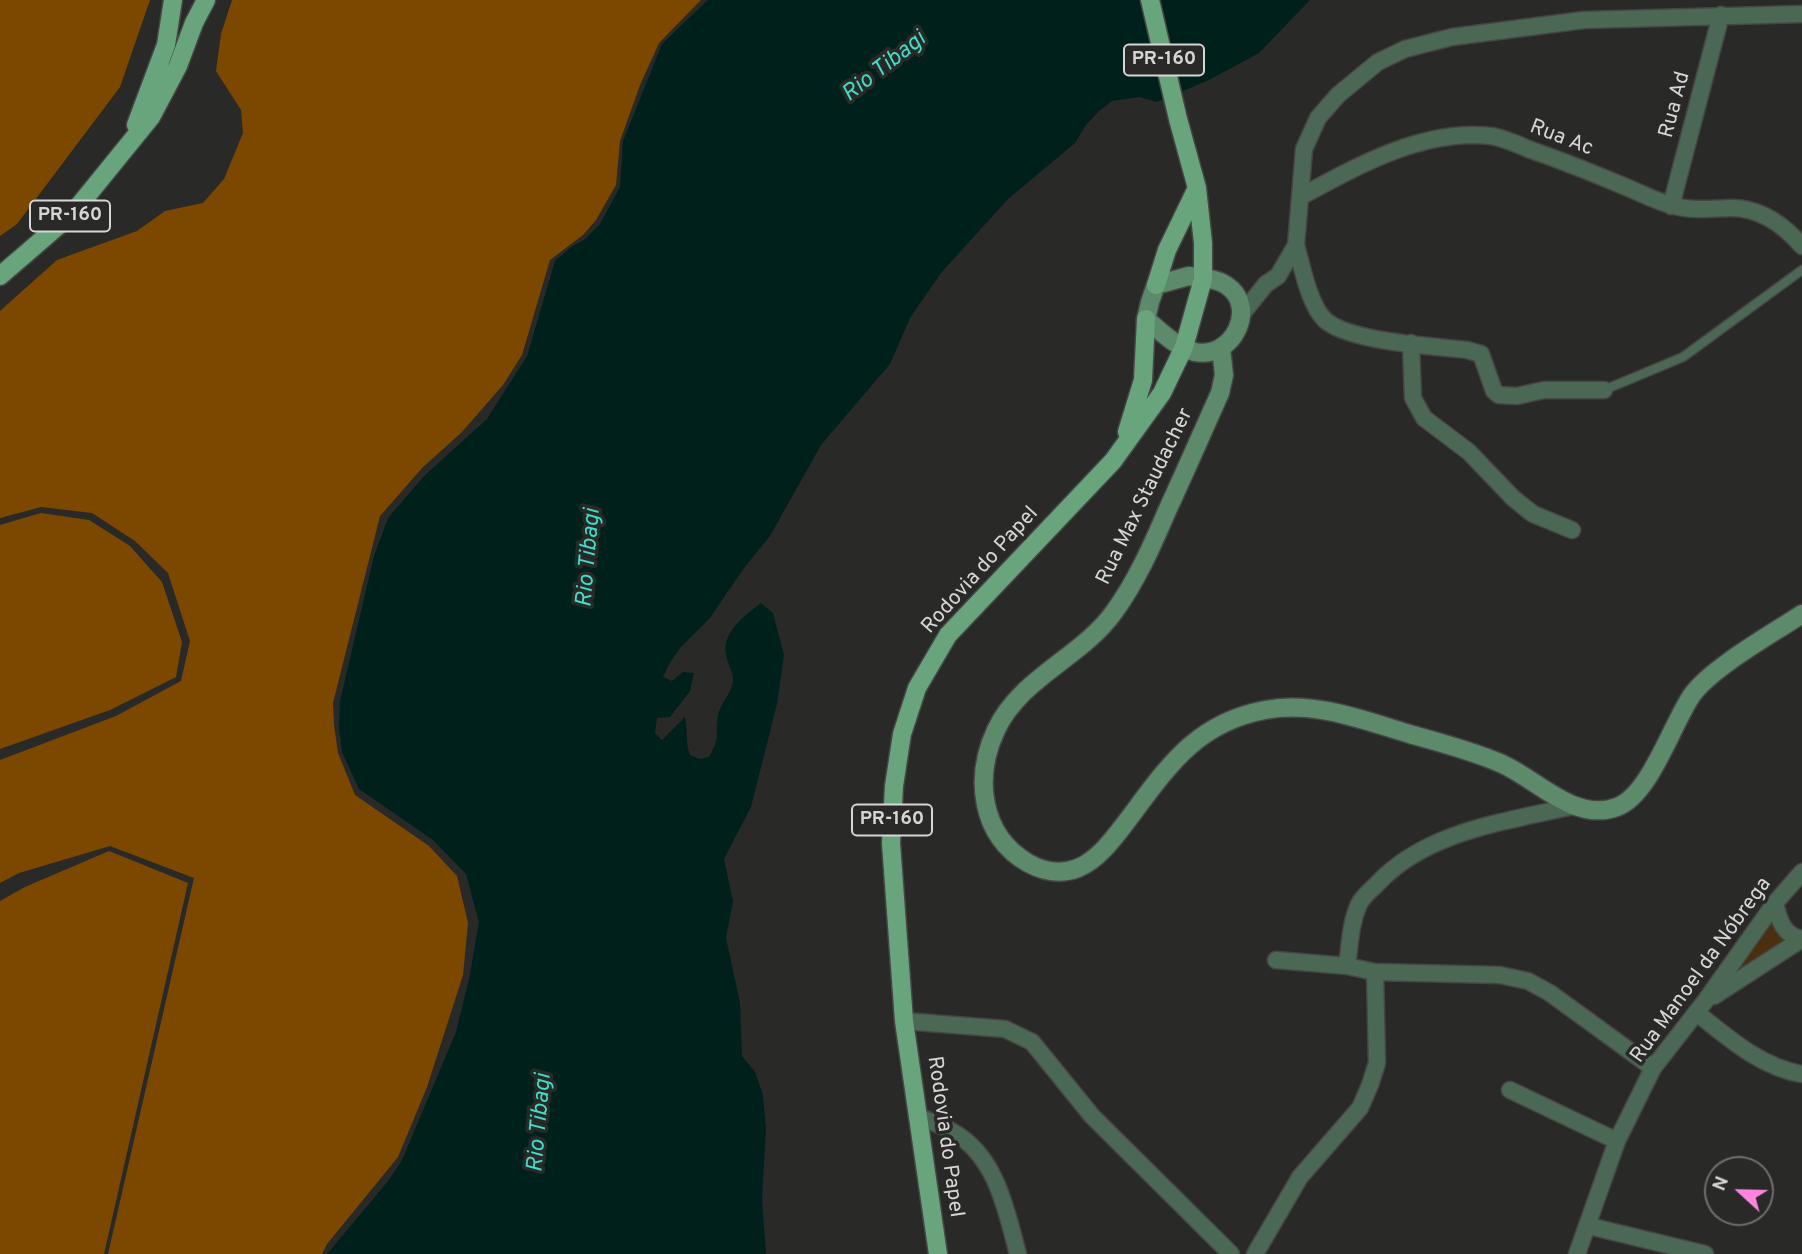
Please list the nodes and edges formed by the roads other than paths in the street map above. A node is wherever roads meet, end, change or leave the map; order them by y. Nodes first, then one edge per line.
1 (173, 0) edge
2 (206, 0) edge
3 (1150, 0) edge
4 (1802, 14) edge
5 (1721, 15) junction
6 (129, 144) junction
7 (1197, 188) junction
8 (1300, 197) junction
9 (1671, 206) junction
10 (1297, 245) junction
11 (1802, 246) edge
12 (1802, 270) edge
13 (0, 276) edge
14 (1203, 279) junction
15 (1266, 284) junction
16 (1156, 285) junction
17 (1233, 290) junction
18 (1241, 315) junction
19 (1146, 319) junction
20 (1411, 343) junction
21 (1184, 347) junction
22 (1221, 348) junction
23 (1604, 390) joint
24 (1113, 461) junction
25 (1572, 530) dead end
26 (1802, 614) edge
27 (1573, 806) junction
28 (1802, 872) edge
29 (1776, 904) junction
30 (1802, 939) edge
31 (1276, 960) dead end
32 (1347, 966) junction
33 (1375, 972) junction
34 (1701, 1007) junction
35 (904, 1021) junction
36 (1653, 1068) junction
37 (1802, 1074) edge
38 (1510, 1090) dead end
39 (918, 1116) junction
40 (1617, 1141) junction
41 (1589, 1226) junction
42 (938, 1254) edge
43 (1018, 1254) edge
44 (1231, 1254) edge
45 (1255, 1254) edge
46 (1577, 1254) edge
47 (1705, 1254) edge

1 - 6 main road, PR-160
2 - 6 main road, PR-160
3 - 7 main road, Rodovia do Papel / PR-160
4 - 5 street
5 - 8 street
5 - 9 street, Rua Ad
6 - 13 main road, PR-160
7 - 14 main road, Rodovia do Papel / PR-160
7 - 16 main road
8 - 9 street, Rua Ac
8 - 10 street
9 - 11 street, Rua Ac
10 - 15 street
10 - 20 street
12 - 23 lane
14 - 16 main road
14 - 17 main road
14 - 21 main road, Rodovia do Papel / PR-160
15 - 17 street
15 - 18 street
16 - 19 main road
17 - 18 main road
18 - 22 main road
19 - 21 main road
19 - 24 main road
20 - 23 street
20 - 25 street
21 - 22 main road
21 - 24 main road, Rodovia do Papel / PR-160
22 - 27 main road, Rua Max Staudacher
24 - 35 main road, Rodovia do Papel / PR-160
26 - 27 main road, Rua Max Staudacher
27 - 32 street
28 - 29 street, Rua Manoel da Nóbrega
29 - 30 street
29 - 34 street, Rua Manoel da Nóbrega
30 - 34 street
31 - 32 street
32 - 33 street
33 - 36 street
33 - 45 street
34 - 36 street, Rua Manoel da Nóbrega
34 - 37 street
35 - 39 main road, Rodovia do Papel / PR-160
35 - 44 street
36 - 40 street, Rua Manoel da Nóbrega
38 - 40 street
39 - 42 main road, Rodovia do Papel / PR-160
39 - 43 street
40 - 41 street, Rua Manoel da Nóbrega
41 - 46 street, Rua Manoel da Nóbrega
41 - 47 street

